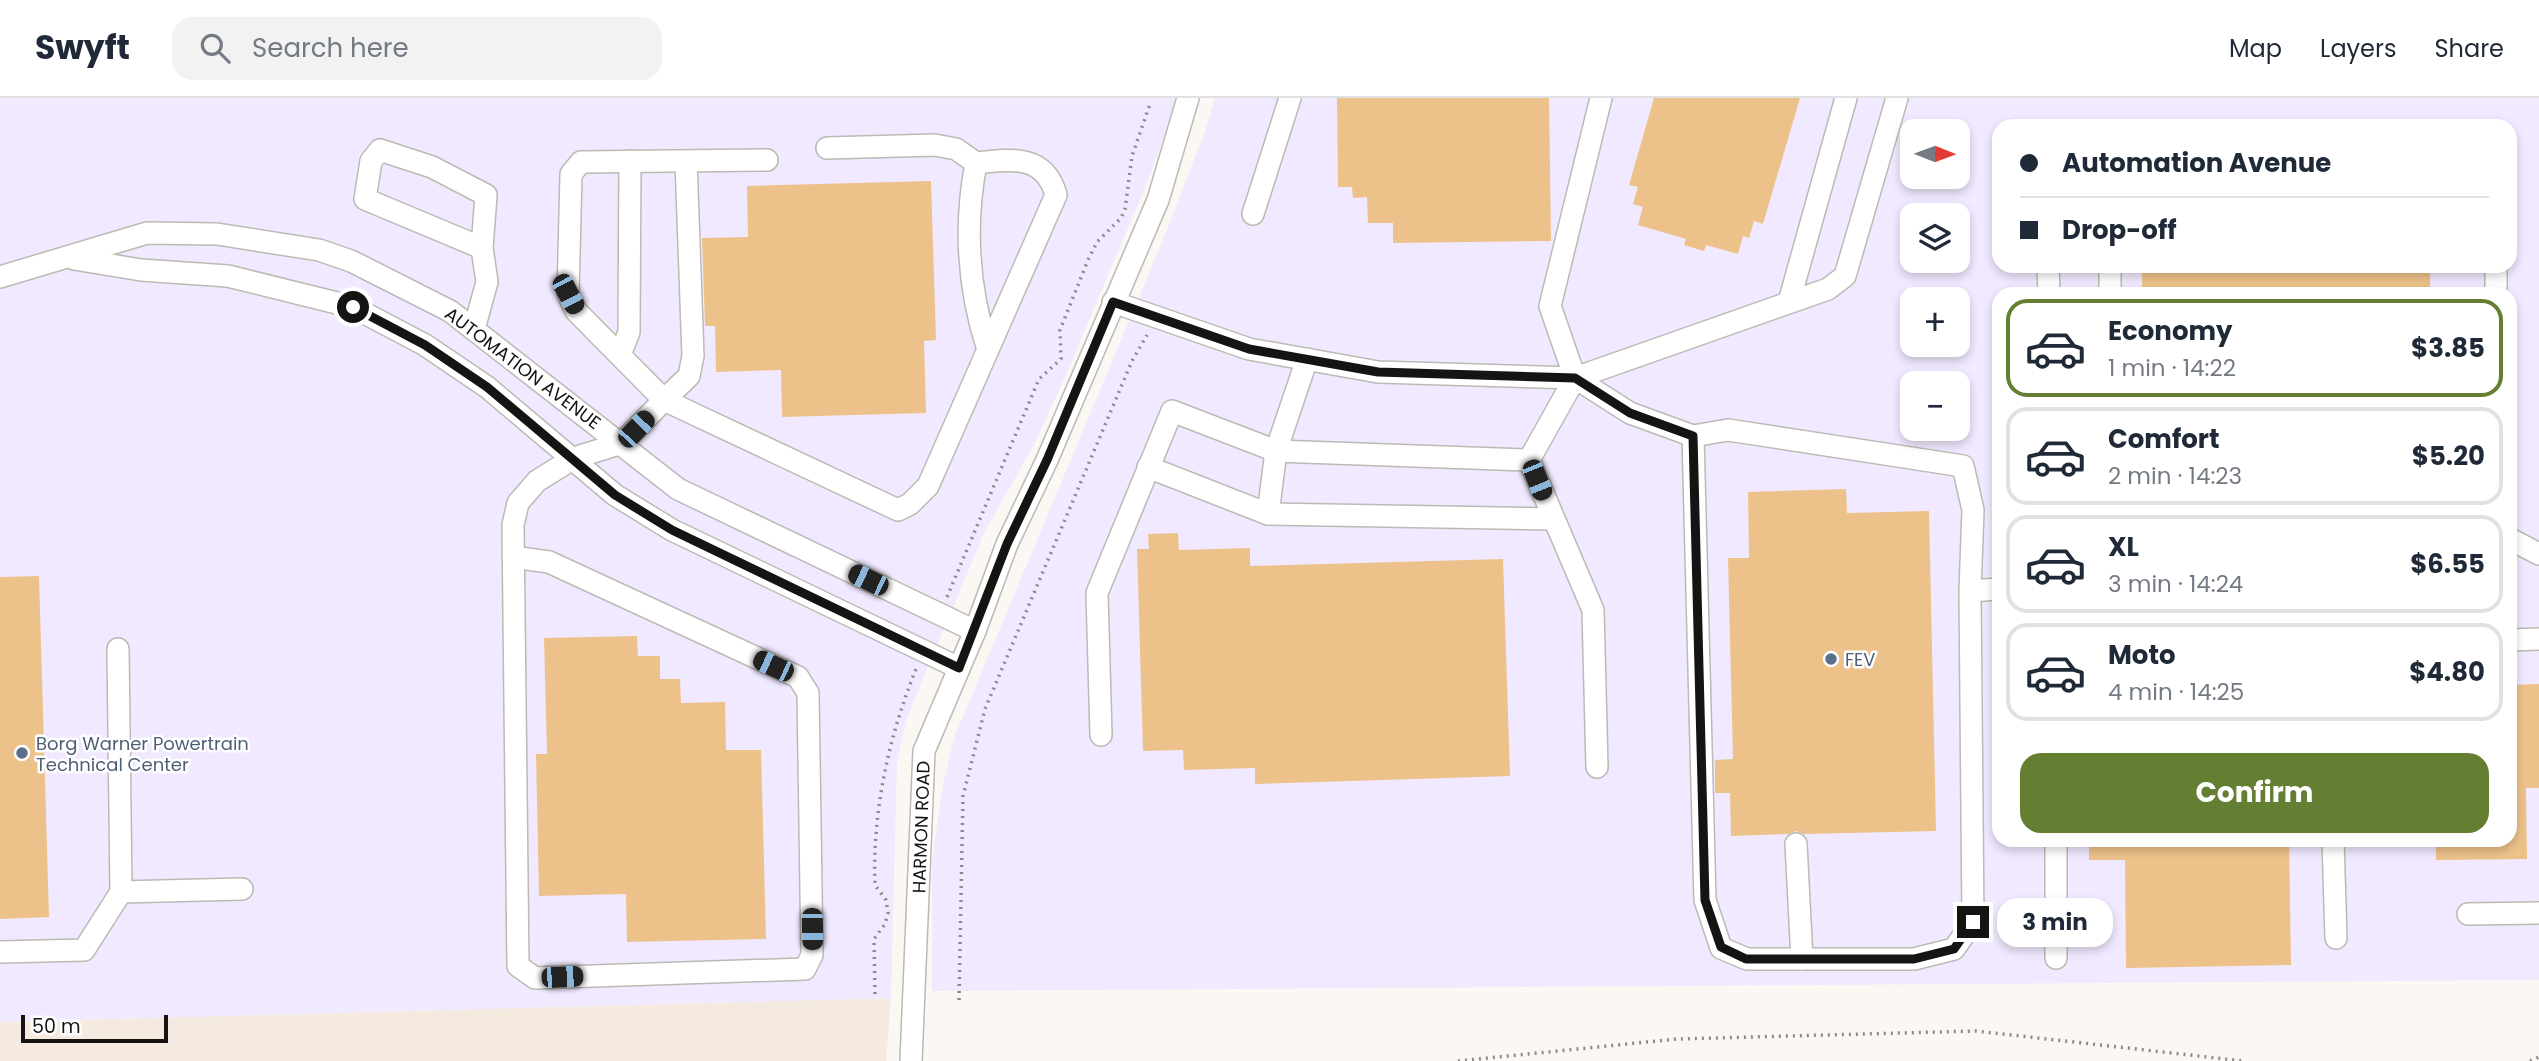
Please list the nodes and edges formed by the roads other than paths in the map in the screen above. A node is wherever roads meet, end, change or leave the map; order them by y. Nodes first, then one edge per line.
1 (1188, 98) edge
2 (1290, 98) edge
3 (1601, 98) edge
4 (1846, 98) edge
5 (1897, 98) edge
6 (827, 148) dead end
7 (766, 160) dead end
8 (630, 161) junction
9 (686, 161) junction
10 (976, 163) junction
11 (1253, 214) dead end
12 (482, 248) junction
13 (69, 258) junction
14 (0, 277) edge
15 (1113, 302) junction
16 (1789, 302) junction
17 (474, 328) junction
18 (988, 350) junction
19 (621, 355) junction
20 (1307, 359) junction
21 (1575, 378) junction
22 (664, 400) junction
23 (1693, 436) junction
24 (622, 443) junction
25 (1276, 451) junction
26 (574, 458) junction
27 (1529, 460) junction
28 (1148, 467) junction
29 (1268, 514) junction
30 (1553, 519) junction
31 (2517, 543) edge
32 (2539, 554) edge
33 (513, 557) junction
34 (1992, 589) edge
35 (1970, 591) junction
36 (975, 631) junction
37 (2539, 639) edge
38 (2517, 640) edge
39 (118, 649) dead end
40 (959, 668) junction
41 (1101, 736) dead end
42 (1597, 767) dead end
43 (1796, 844) dead end
44 (2056, 847) edge
45 (2333, 847) edge
46 (242, 889) dead end
47 (121, 891) junction
48 (2539, 913) edge
49 (2468, 914) dead end
50 (2336, 938) dead end
51 (0, 952) edge
52 (2056, 958) dead end
53 (1802, 959) junction
54 (911, 1061) edge

1 - 15 street, HARMON ROAD
2 - 11 street
3 - 21 street
4 - 16 street
5 - 16 street
6 - 10 street
7 - 9 street
8 - 9 street
8 - 19 street
8 - 19 street
9 - 22 street
10 - 18 street
10 - 18 street
12 - 12 street
12 - 17 street
13 - 14 street
13 - 17 street, AUTOMATION AVENUE
13 - 26 street, AUTOMATION AVENUE
15 - 20 street
15 - 36 street, HARMON ROAD
16 - 21 street
17 - 24 street, AUTOMATION AVENUE
18 - 22 street
19 - 22 street
20 - 21 street
20 - 25 street
21 - 23 street
21 - 27 street
22 - 24 street
23 - 35 street
23 - 53 street
24 - 26 street
24 - 36 street, AUTOMATION AVENUE
25 - 27 street
25 - 28 street
25 - 29 street
26 - 33 street
26 - 40 street, AUTOMATION AVENUE
27 - 30 street
28 - 29 street
28 - 41 street
29 - 30 street
30 - 42 street
31 - 32 street
33 - 33 street
34 - 35 street
35 - 53 street
36 - 40 street, HARMON ROAD
37 - 38 street
39 - 47 street
40 - 54 street, HARMON ROAD
43 - 53 street
44 - 52 street
45 - 50 street
46 - 47 street
47 - 51 street
48 - 49 street

